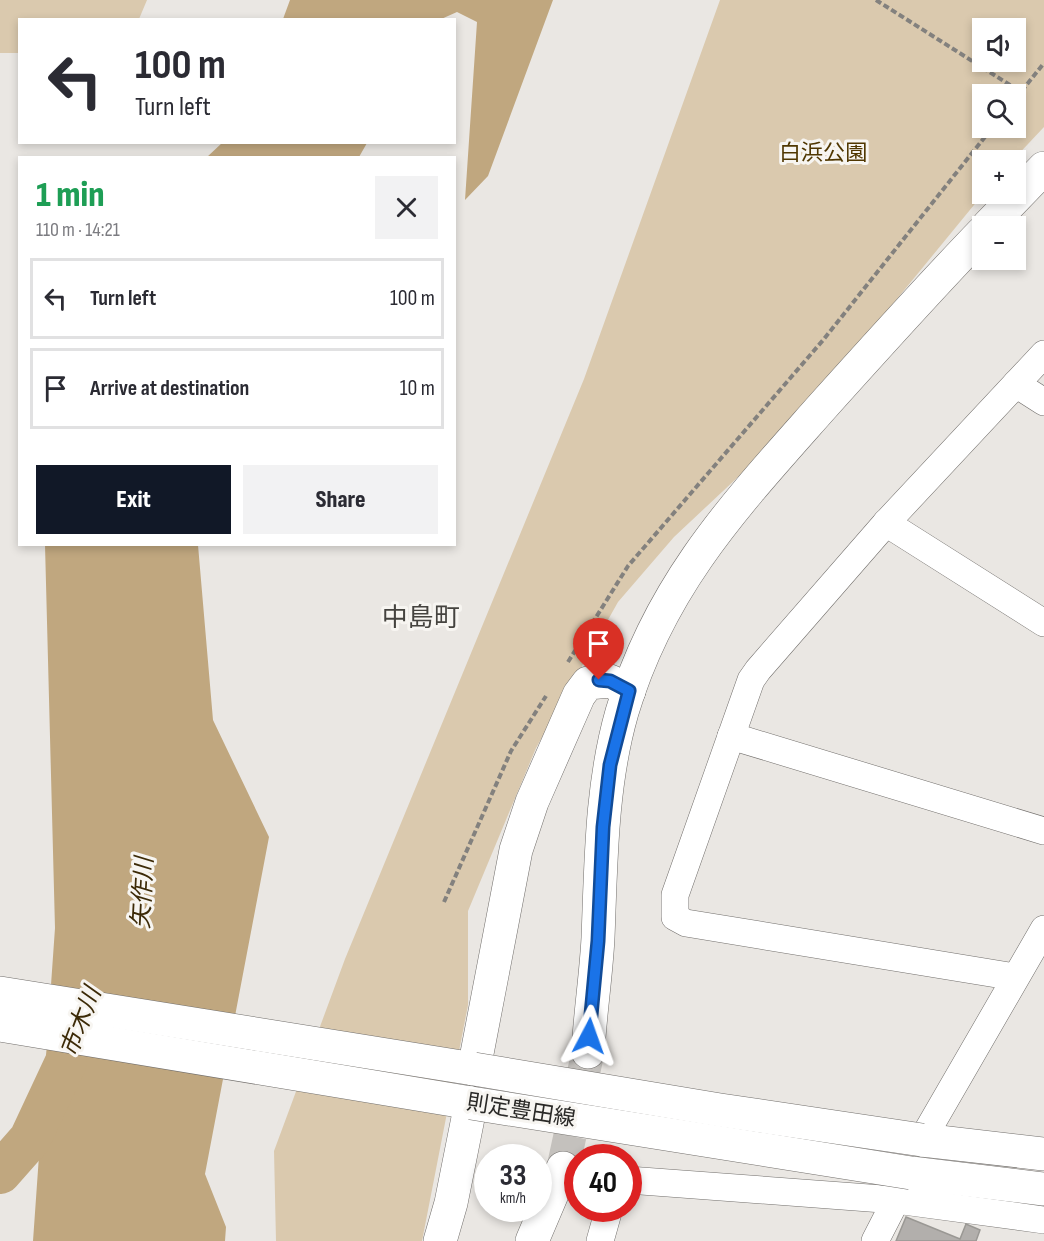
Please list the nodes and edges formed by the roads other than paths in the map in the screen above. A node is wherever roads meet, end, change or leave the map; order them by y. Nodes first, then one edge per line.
1 (1044, 168) edge
2 (998, 216) edge
3 (972, 243) edge
4 (1044, 354) edge
5 (1016, 384) junction
6 (1044, 402) edge
7 (886, 523) junction
8 (1044, 623) edge
9 (629, 691) junction
10 (731, 736) junction
11 (1044, 831) edge
12 (1044, 929) edge
13 (1015, 977) junction
14 (0, 993) edge
15 (0, 1024) edge
16 (588, 1052) tunnel mouth
17 (474, 1069) junction
18 (471, 1103) junction
19 (922, 1140) junction
20 (1044, 1154) edge
21 (563, 1168) tunnel mouth
22 (642, 1180) edge
23 (904, 1187) junction
24 (1044, 1189) edge
25 (1044, 1220) edge
26 (605, 1222) edge
27 (440, 1241) edge
28 (532, 1241) edge
29 (600, 1241) edge
30 (875, 1241) edge

1 - 2 main road
3 - 9 main road
4 - 5 street
5 - 6 street
5 - 7 street
7 - 8 street
7 - 10 street
9 - 16 main road
9 - 17 main road
10 - 11 street
10 - 13 street
12 - 13 street
13 - 19 street
14 - 17 main road, 則定豊田線
15 - 18 main road, 則定豊田線
17 - 19 main road, 則定豊田線, bridge
18 - 23 main road, 則定豊田線, bridge
18 - 27 main road
19 - 20 main road, 則定豊田線
21 - 28 main road
22 - 23 street
23 - 24 main road, 則定豊田線
23 - 25 street
23 - 30 street
26 - 29 street

